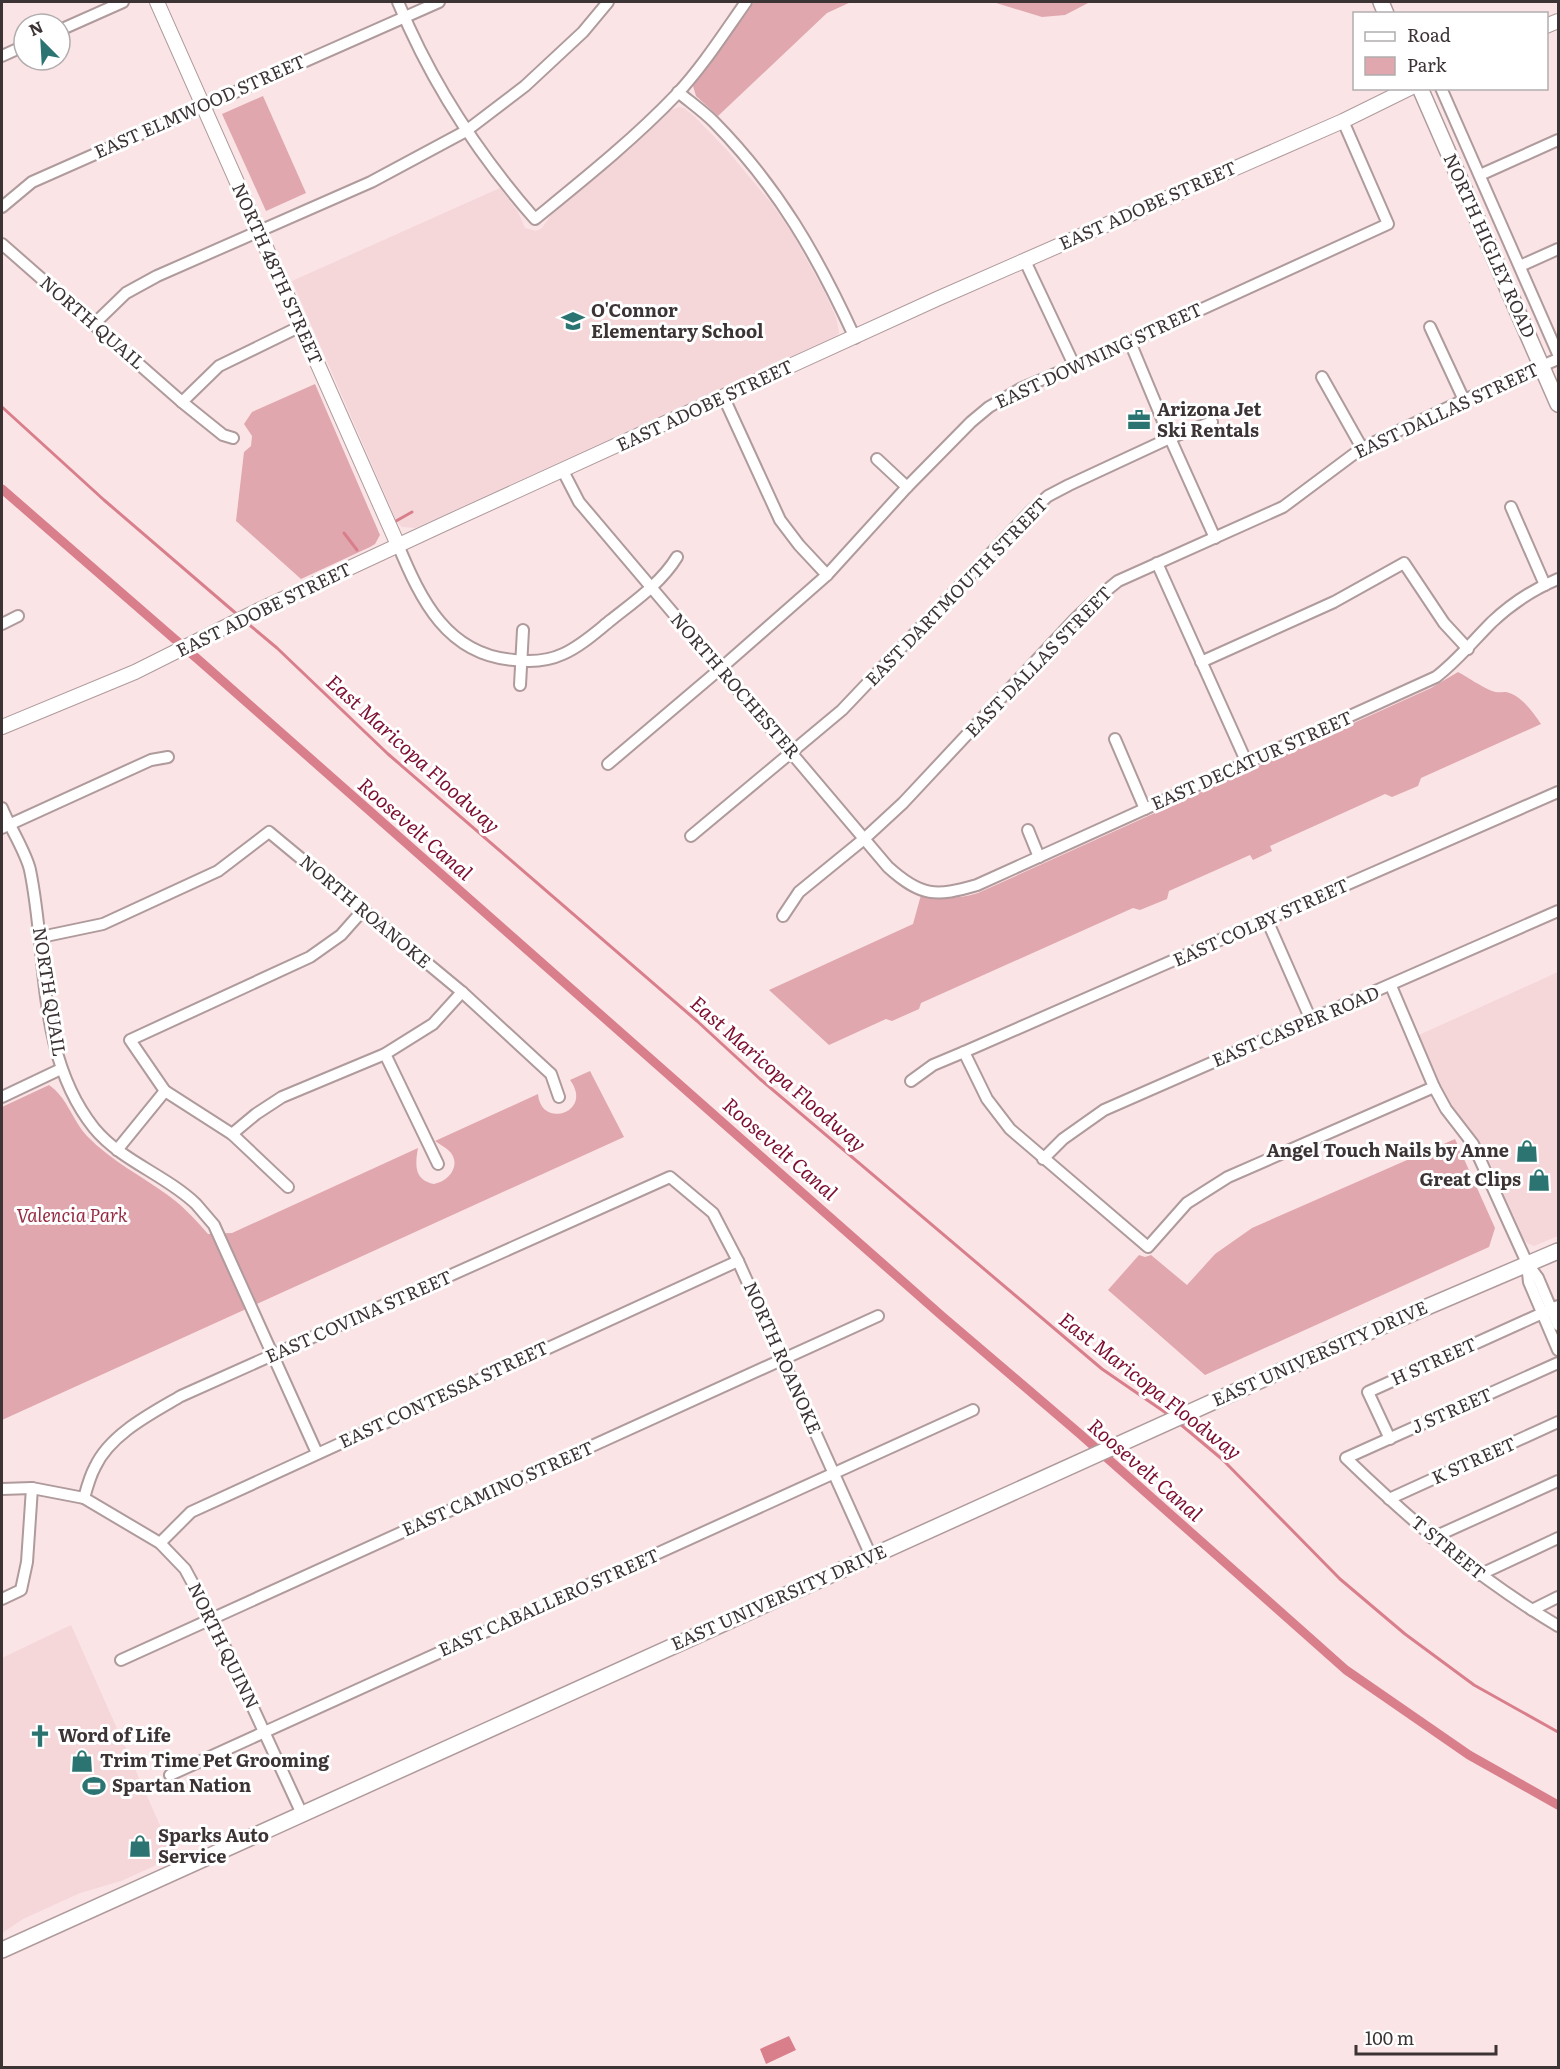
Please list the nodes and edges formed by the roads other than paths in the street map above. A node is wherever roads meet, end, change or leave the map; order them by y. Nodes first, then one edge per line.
1 (123, 2) edge
2 (157, 2) edge
3 (398, 2) edge
4 (439, 2) edge
5 (608, 2) edge
6 (746, 2) edge
7 (404, 17) junction
8 (72, 25) edge
9 (1406, 90) edge
10 (1421, 90) edge
11 (1443, 90) edge
12 (678, 92) junction
13 (203, 106) junction
14 (1343, 121) junction
15 (466, 131) junction
16 (1558, 140) edge
17 (1480, 175) junction
18 (2, 207) edge
19 (258, 230) junction
20 (2, 244) edge
21 (1558, 249) edge
22 (1025, 261) junction
23 (1520, 266) junction
24 (93, 325) junction
25 (300, 326) junction
26 (1430, 327) dead end
27 (855, 338) junction
28 (1130, 342) junction
29 (1558, 354) edge
30 (1558, 359) edge
31 (1074, 365) junction
32 (1542, 366) junction
33 (1322, 377) dead end
34 (724, 398) junction
35 (1464, 400) junction
36 (182, 402) junction
37 (1558, 404) edge
38 (1212, 422) dead end
39 (233, 438) dead end
40 (1170, 438) junction
41 (1362, 448) junction
42 (877, 459) dead end
43 (563, 471) junction
44 (908, 487) junction
45 (1510, 507) dead end
46 (1215, 538) junction
47 (398, 545) junction
48 (677, 557) dead end
49 (1157, 563) junction
50 (827, 575) junction
51 (1558, 579) edge
52 (1545, 585) junction
53 (651, 588) junction
54 (18, 616) dead end
55 (2, 624) edge
56 (523, 630) dead end
57 (1468, 649) junction
58 (521, 661) junction
59 (1201, 662) junction
60 (720, 669) junction
61 (520, 685) dead end
62 (2, 727) edge
63 (1115, 739) dead end
64 (792, 752) junction
65 (168, 757) dead end
66 (1247, 763) junction
67 (608, 764) dead end
68 (1558, 792) edge
69 (2, 808) edge
70 (1145, 809) junction
71 (5, 826) edge
72 (1028, 830) dead end
73 (691, 836) dead end
74 (864, 839) junction
75 (1039, 857) junction
76 (920, 890) joint
77 (364, 909) junction
78 (1558, 911) edge
79 (783, 916) dead end
80 (1267, 920) junction
81 (40, 937) junction
82 (1391, 986) junction
83 (462, 992) junction
84 (1311, 1020) junction
85 (963, 1052) junction
86 (385, 1054) junction
87 (61, 1069) junction
88 (911, 1081) dead end
89 (1434, 1087) junction
90 (165, 1091) junction
91 (2, 1097) edge
92 (559, 1097) dead end
93 (232, 1134) junction
94 (117, 1150) junction
95 (1044, 1159) junction
96 (438, 1164) dead end
97 (670, 1177) joint
98 (288, 1187) dead end
99 (1558, 1251) edge
100 (738, 1261) junction
101 (1527, 1263) junction
102 (1550, 1310) edge
103 (878, 1316) dead end
104 (1558, 1325) edge
105 (1558, 1350) edge
106 (273, 1355) junction
107 (783, 1360) junction
108 (1558, 1363) edge
109 (973, 1410) dead end
110 (1558, 1422) edge
111 (1390, 1439) junction
112 (317, 1453) junction
113 (1346, 1458) joint
114 (834, 1473) junction
115 (1558, 1481) edge
116 (32, 1488) junction
117 (2, 1489) edge
118 (84, 1498) junction
119 (1389, 1499) junction
120 (1432, 1538) junction
121 (1558, 1538) edge
122 (160, 1543) junction
123 (871, 1556) junction
124 (1479, 1575) junction
125 (1558, 1597) edge
126 (2, 1599) edge
127 (1532, 1610) junction
128 (212, 1618) junction
129 (1558, 1626) edge
130 (121, 1660) dead end
131 (264, 1732) junction
132 (170, 1775) dead end
133 (302, 1814) junction
134 (2, 1950) edge

1 - 8 street
2 - 13 street, NORTH 48TH STREET
3 - 7 street
4 - 7 street, EAST ELMWOOD STREET
5 - 15 street
6 - 12 street
7 - 13 street, EAST ELMWOOD STREET
7 - 15 street
9 - 14 street, EAST ADOBE STREET
10 - 32 main road, NORTH HIGLEY ROAD
11 - 17 street, NORTH HIGLEY ROAD
12 - 15 street
12 - 27 street
13 - 18 street, EAST ELMWOOD STREET
13 - 19 street, NORTH 48TH STREET
14 - 22 street, EAST ADOBE STREET
14 - 28 street, EAST DOWNING STREET
15 - 19 street
16 - 17 street
17 - 23 street, NORTH HIGLEY ROAD
19 - 24 street
19 - 25 street, NORTH 48TH STREET
20 - 24 street, NORTH QUAIL
21 - 23 street
22 - 27 street, EAST ADOBE STREET
22 - 31 street
23 - 29 street, NORTH HIGLEY ROAD
24 - 36 street, NORTH QUAIL
25 - 36 street
25 - 47 street, NORTH 48TH STREET
26 - 35 street
27 - 34 street, EAST ADOBE STREET
28 - 31 street, EAST DOWNING STREET
28 - 40 street
30 - 32 street, EAST DALLAS STREET
31 - 44 street, EAST DOWNING STREET
32 - 35 street, EAST DALLAS STREET
32 - 37 main road, NORTH HIGLEY ROAD
33 - 41 street
34 - 43 street, EAST ADOBE STREET
34 - 50 street
35 - 41 street, EAST DALLAS STREET
36 - 39 street, NORTH QUAIL
38 - 40 street, EAST DARTMOUTH STREET
40 - 46 street
40 - 64 street, EAST DARTMOUTH STREET
41 - 46 street, EAST DALLAS STREET
42 - 44 street
43 - 47 street, EAST ADOBE STREET
43 - 53 street, NORTH ROCHESTER
44 - 50 street, EAST DOWNING STREET
45 - 52 street
46 - 49 street, EAST DALLAS STREET
47 - 58 street
47 - 62 street, EAST ADOBE STREET
48 - 53 street
49 - 59 street
49 - 74 street, EAST DALLAS STREET
50 - 60 street, EAST DOWNING STREET
51 - 52 street, EAST DECATUR STREET
52 - 57 street, EAST DECATUR STREET
53 - 58 street
53 - 60 street, NORTH ROCHESTER
54 - 55 street
56 - 58 street
57 - 59 street
57 - 66 street, EAST DECATUR STREET
58 - 61 street
59 - 66 street
60 - 64 street, NORTH ROCHESTER
60 - 67 street, EAST DOWNING STREET
63 - 70 street
64 - 73 street, EAST DARTMOUTH STREET
64 - 74 street, NORTH ROCHESTER
65 - 71 street
66 - 70 street, EAST DECATUR STREET
68 - 80 street, EAST COLBY STREET
69 - 71 street, NORTH QUAIL
70 - 75 street, EAST DECATUR STREET
71 - 81 street, NORTH QUAIL
72 - 75 street
74 - 76 street, NORTH ROCHESTER
74 - 79 street, EAST DALLAS STREET
75 - 76 street, EAST DECATUR STREET
77 - 81 street, NORTH ROANOKE
77 - 83 street, NORTH ROANOKE
77 - 90 street
78 - 82 street, EAST CASPER ROAD
80 - 84 street
80 - 85 street, EAST COLBY STREET
81 - 87 street, NORTH QUAIL
82 - 84 street, EAST CASPER ROAD
82 - 89 street
83 - 86 street
83 - 92 street, NORTH ROANOKE
84 - 95 street, EAST CASPER ROAD
85 - 88 street, EAST COLBY STREET
85 - 95 street
86 - 93 street
86 - 96 street
87 - 91 street
87 - 94 street, NORTH QUAIL
89 - 95 street
89 - 101 street
90 - 93 street
90 - 94 street
93 - 98 street
94 - 106 street, NORTH QUAIL
97 - 100 street, NORTH ROANOKE
97 - 106 street, EAST COVINA STREET
99 - 101 main road, EAST UNIVERSITY DRIVE
100 - 107 street, NORTH ROANOKE
100 - 112 street, EAST CONTESSA STREET
101 - 102 street
101 - 123 main road, EAST UNIVERSITY DRIVE
102 - 104 street
102 - 105 street
102 - 111 street, H STREET
103 - 107 street, EAST CAMINO STREET
106 - 112 street, NORTH QUAIL
106 - 118 street, EAST COVINA STREET
107 - 114 street, NORTH ROANOKE
107 - 128 street, EAST CAMINO STREET
108 - 111 street, J STREET
109 - 114 street, EAST CABALLERO STREET
110 - 119 street, K STREET
111 - 113 street, J STREET
112 - 122 street, EAST CONTESSA STREET
113 - 119 street, T STREET
114 - 123 street, NORTH ROANOKE
114 - 131 street, EAST CABALLERO STREET
115 - 120 street
116 - 117 street
116 - 118 street, NORTH QUINN
116 - 126 street
118 - 122 street, NORTH QUINN
119 - 120 street, T STREET
120 - 124 street, T STREET
121 - 124 street
122 - 128 street, NORTH QUINN
123 - 133 main road, EAST UNIVERSITY DRIVE
124 - 127 street, T STREET
125 - 127 street
127 - 129 street, T STREET
128 - 130 street, EAST CAMINO STREET
128 - 131 street, NORTH QUINN
131 - 132 street, EAST CABALLERO STREET
131 - 133 street, NORTH QUINN
133 - 134 main road, EAST UNIVERSITY DRIVE

